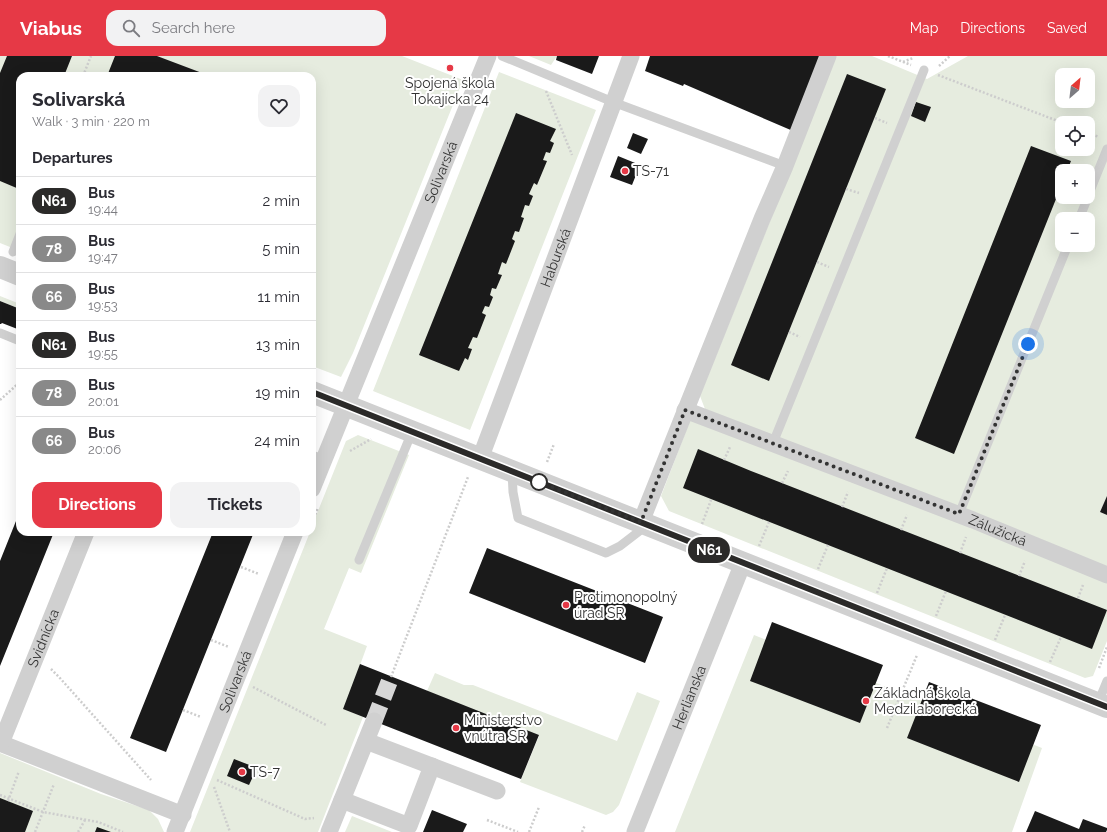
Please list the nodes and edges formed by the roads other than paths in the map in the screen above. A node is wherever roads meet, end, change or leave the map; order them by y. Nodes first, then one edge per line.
1 (488, 56) edge
2 (502, 56) edge
3 (631, 56) edge
4 (828, 56) edge
5 (928, 72) road end
6 (613, 102) junction
7 (1107, 149) edge
8 (785, 166) junction
9 (1095, 179) edge
10 (16, 241) edge
11 (1065, 252) edge
12 (6, 259) edge
13 (16, 270) edge
14 (0, 333) edge
15 (16, 339) edge
16 (316, 394) edge
17 (345, 405) junction
18 (685, 410) junction
19 (412, 432) junction
20 (773, 443) junction
21 (318, 457) edge
22 (474, 467) junction
23 (316, 468) edge
24 (512, 471) junction
25 (959, 514) junction
26 (644, 524) junction
27 (84, 536) edge
28 (293, 536) edge
29 (751, 556) junction
30 (359, 560) dead end
31 (1107, 575) edge
32 (1107, 680) edge
33 (1103, 705) edge
34 (374, 721) tunnel mouth
35 (366, 741) junction
36 (0, 743) edge
37 (432, 766) junction
38 (497, 791) dead end
39 (339, 808) junction
40 (179, 824) edge
41 (330, 832) edge
42 (635, 832) edge

1 - 17 street, Solivarská
2 - 6 lane
3 - 6 street, Haburská
4 - 8 street
5 - 20 lane
6 - 8 lane
6 - 22 street, Haburská
7 - 9 lane
8 - 18 street
10 - 12 lane
11 - 25 lane
12 - 13 street
14 - 15 lane
16 - 17 street
17 - 19 street
17 - 21 street, Solivarská
18 - 20 street, Zálužická
18 - 26 street
19 - 22 street
19 - 30 lane
20 - 25 street, Zálužická
21 - 23 street, Solivarská
22 - 24 street
24 - 26 street
24 - 26 lane
25 - 31 street, Zálužická
26 - 29 street
27 - 36 street, Svidnícka
28 - 40 street, Solivarská
29 - 33 street
29 - 42 street, Herlianska
32 - 33 lane
34 - 35 street
35 - 37 street
35 - 39 street
36 - 40 street, Svidnícka
37 - 38 street
37 - 39 street
39 - 41 street

